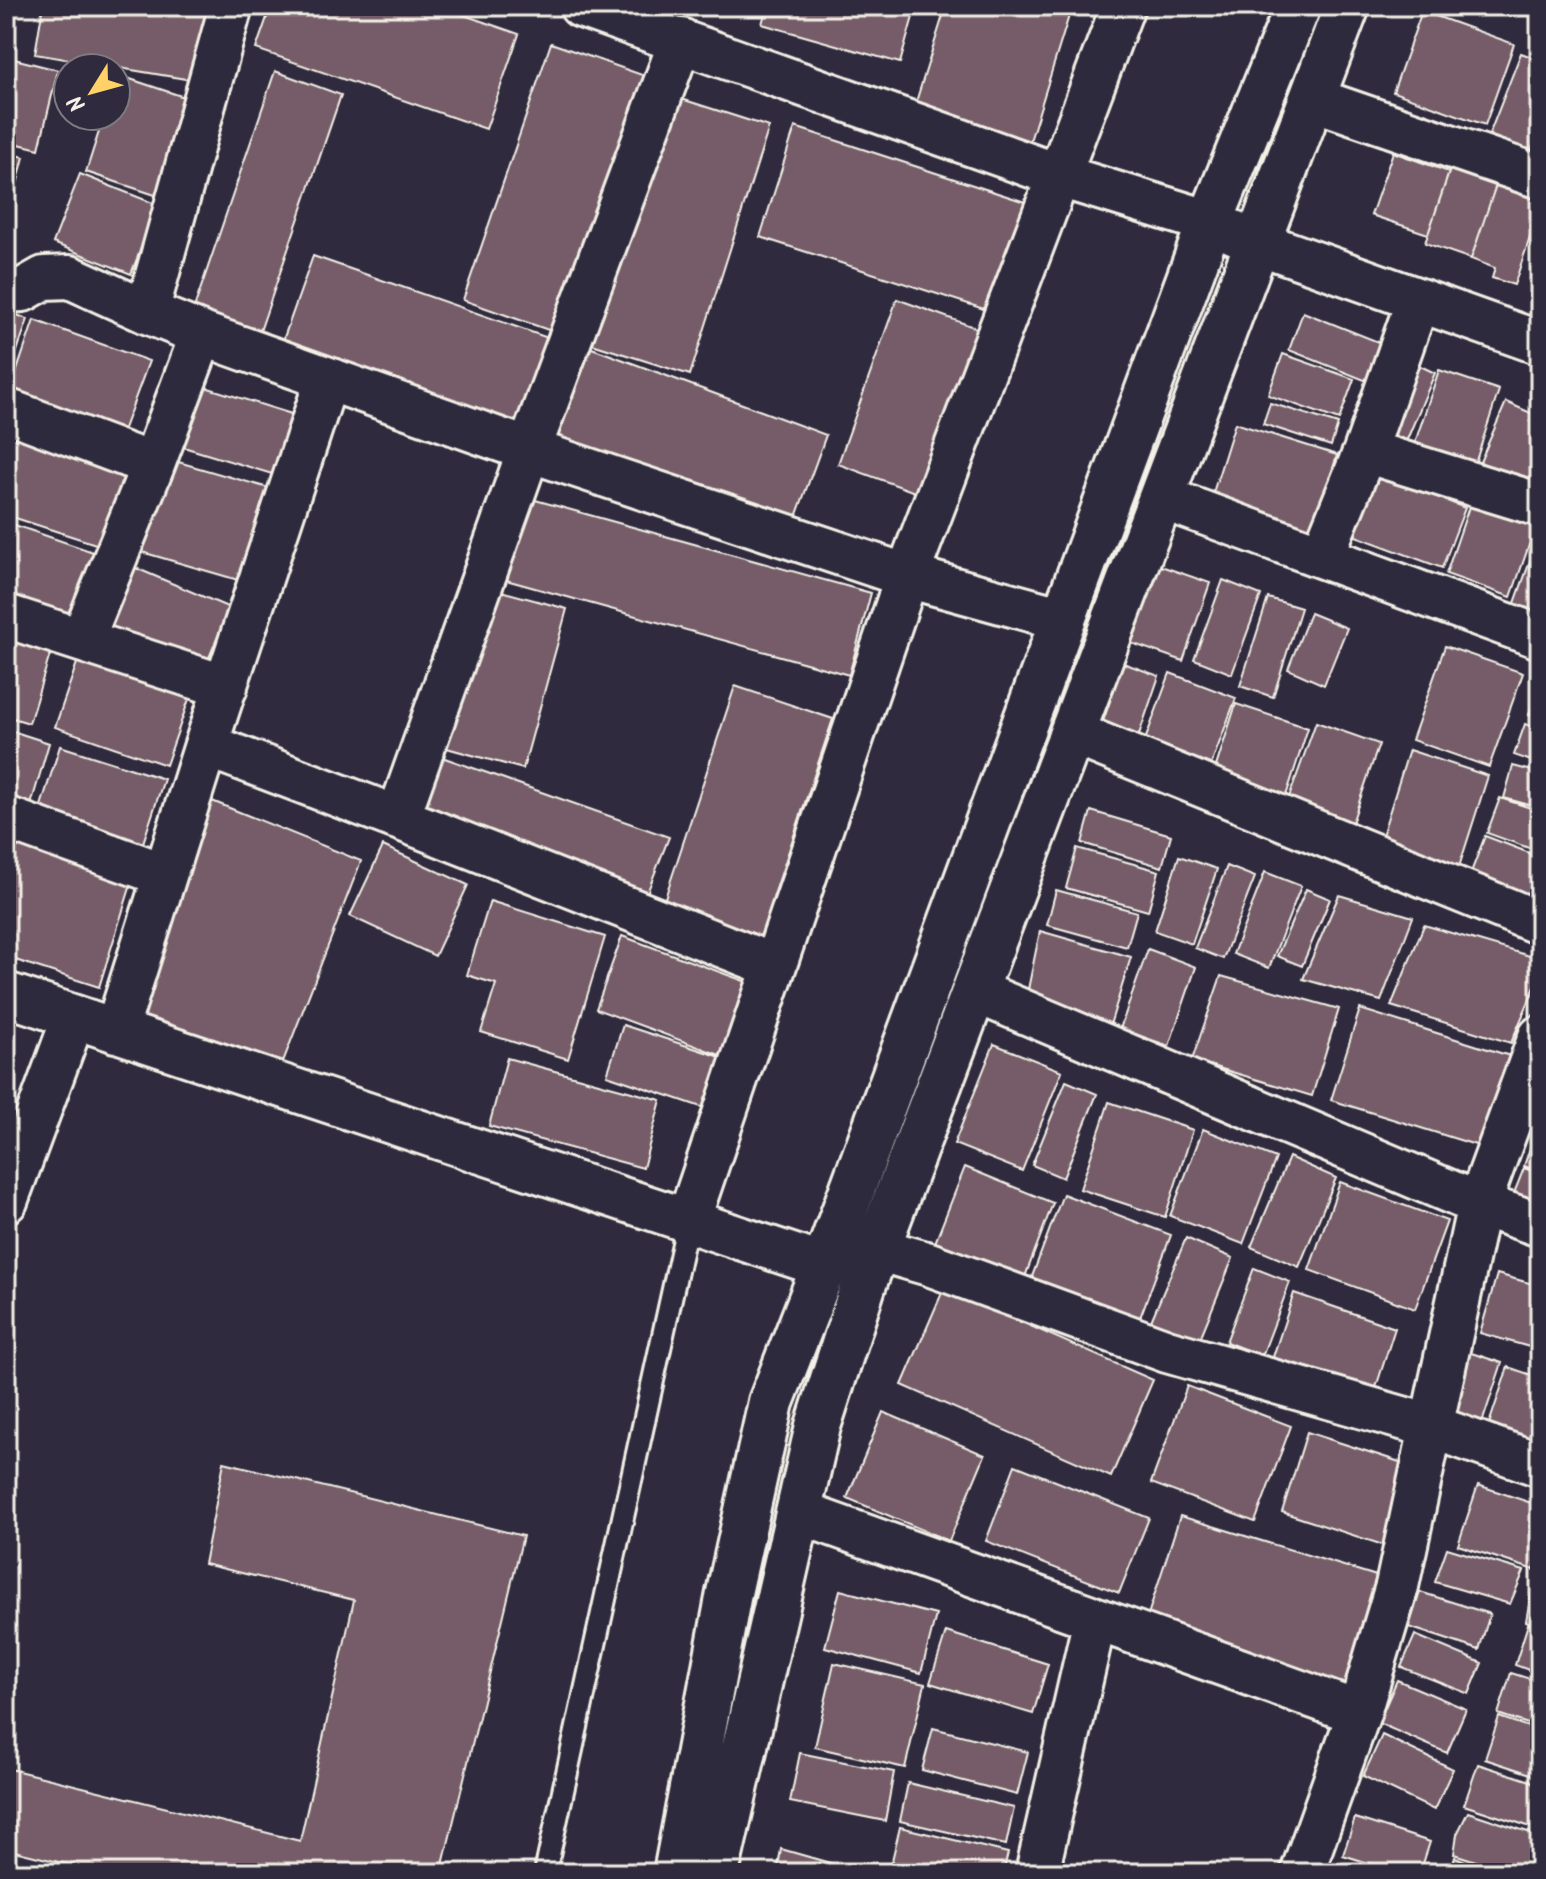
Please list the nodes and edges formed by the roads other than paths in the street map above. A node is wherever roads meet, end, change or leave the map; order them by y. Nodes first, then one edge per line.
1 (231, 6) edge
2 (581, 6) edge
3 (1123, 6) edge
4 (1298, 6) edge
5 (1347, 6) edge
6 (681, 40) junction
7 (1313, 99) junction
8 (1060, 176) junction
9 (1540, 177) edge
10 (1210, 222) junction
11 (1259, 243) junction
12 (6, 291) edge
13 (1418, 300) junction
14 (147, 312) junction
15 (202, 334) junction
16 (1540, 343) edge
17 (327, 379) junction
18 (6, 410) edge
19 (529, 450) junction
20 (1365, 451) junction
21 (153, 465) junction
22 (1163, 498) junction
23 (1540, 505) edge
24 (1322, 556) junction
25 (907, 576) junction
26 (6, 616) edge
27 (1063, 619) junction
28 (1540, 637) edge
29 (82, 640) junction
30 (226, 687) junction
31 (1073, 733) junction
32 (206, 745) junction
33 (6, 818) edge
34 (398, 818) junction
35 (165, 875) junction
36 (1540, 923) edge
37 (774, 966) junction
38 (975, 991) junction
39 (6, 994) edge
40 (74, 1017) junction
41 (116, 1031) junction
42 (1540, 1037) edge
43 (6, 1201) edge
44 (1479, 1204) junction
45 (688, 1221) junction
46 (1540, 1225) edge
47 (877, 1249) junction
48 (824, 1266) junction
49 (1430, 1426) junction
50 (1540, 1465) edge
51 (798, 1512) junction
52 (1095, 1619) junction
53 (1359, 1713) junction
54 (545, 1873) edge
55 (676, 1873) edge
56 (716, 1873) edge
57 (1037, 1873) edge
58 (1302, 1873) edge

1 - 14 street
2 - 6 street
3 - 8 street
4 - 10 street
5 - 7 street
6 - 8 street
6 - 19 street
7 - 9 street
7 - 11 street
8 - 10 street
8 - 25 street
10 - 11 street
10 - 27 street
11 - 13 street
11 - 22 street
12 - 14 street
13 - 16 street
13 - 20 street
14 - 15 street
15 - 17 street
15 - 21 street
17 - 19 street
17 - 30 street
18 - 21 street
19 - 25 street
19 - 34 street
20 - 23 street
20 - 24 street
21 - 29 street
22 - 24 street
22 - 31 street
24 - 28 street
25 - 27 street
25 - 37 street
26 - 29 street
27 - 48 street
29 - 30 street
30 - 32 street
31 - 36 street
31 - 38 street
32 - 34 street
32 - 35 street
33 - 35 street
34 - 37 street
35 - 41 street
37 - 45 street
38 - 44 street
38 - 47 street
39 - 40 street
40 - 41 street
40 - 43 street
41 - 45 street
42 - 44 street
44 - 46 street
44 - 49 street
45 - 48 street
45 - 54 lane
47 - 49 street
47 - 51 street
48 - 55 street
49 - 50 street
49 - 53 street
51 - 52 street
51 - 56 street
52 - 53 street
52 - 57 street
53 - 58 street

